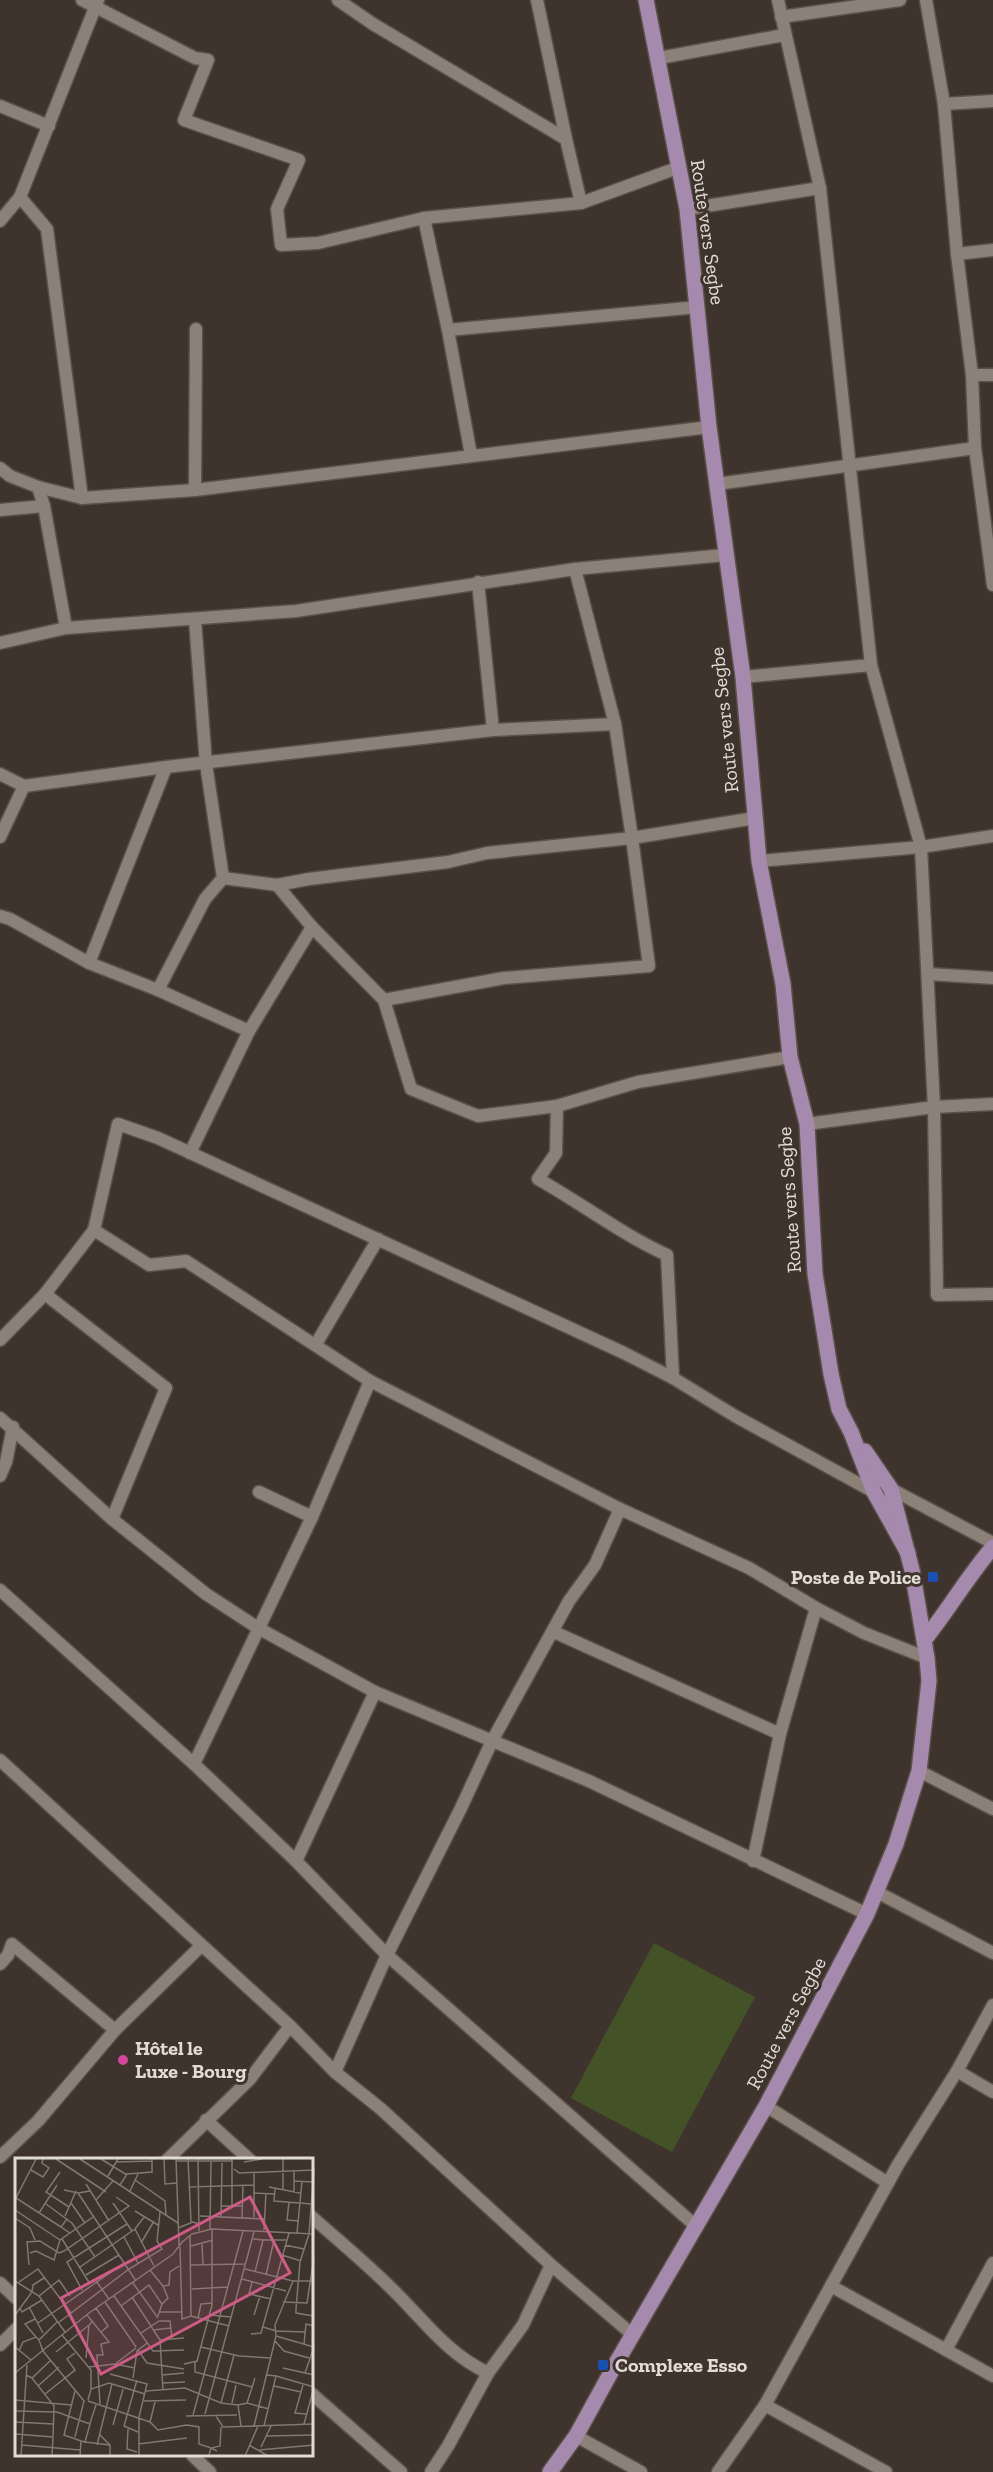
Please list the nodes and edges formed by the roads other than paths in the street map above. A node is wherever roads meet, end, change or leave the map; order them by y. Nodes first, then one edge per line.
1 (82, 0) edge
2 (338, 0) edge
3 (537, 0) edge
4 (646, 0) edge
5 (778, 0) edge
6 (900, 0) edge
7 (926, 0) edge
8 (97, 3) edge
9 (781, 17) junction
10 (784, 35) junction
11 (658, 58) junction
12 (993, 101) edge
13 (944, 104) junction
14 (0, 106) edge
15 (49, 126) junction
16 (566, 140) junction
17 (677, 168) junction
18 (820, 188) junction
19 (20, 197) junction
20 (581, 203) junction
21 (687, 209) junction
22 (424, 219) junction
23 (0, 221) edge
24 (993, 250) edge
25 (957, 254) junction
26 (698, 307) junction
27 (196, 329) dead end
28 (448, 330) junction
29 (972, 375) junction
30 (993, 375) edge
31 (709, 427) junction
32 (975, 448) junction
33 (471, 455) junction
34 (850, 465) junction
35 (0, 468) edge
36 (717, 484) junction
37 (38, 487) junction
38 (195, 490) junction
39 (82, 498) junction
40 (44, 506) junction
41 (0, 510) edge
42 (725, 555) junction
43 (575, 569) junction
44 (477, 582) junction
45 (993, 585) edge
46 (195, 620) junction
47 (66, 628) junction
48 (0, 643) edge
49 (870, 665) junction
50 (743, 677) junction
51 (615, 724) junction
52 (493, 730) junction
53 (206, 764) junction
54 (166, 768) junction
55 (0, 774) edge
56 (24, 786) junction
57 (755, 818) junction
58 (993, 836) edge
59 (0, 837) edge
60 (633, 838) junction
61 (921, 847) junction
62 (759, 861) junction
63 (223, 878) junction
64 (277, 885) junction
65 (0, 916) edge
66 (312, 927) junction
67 (89, 963) junction
68 (928, 974) junction
69 (993, 978) edge
70 (158, 990) junction
71 (384, 1000) junction
72 (249, 1030) junction
73 (790, 1057) junction
74 (993, 1104) edge
75 (557, 1106) junction
76 (934, 1107) junction
77 (807, 1124) junction
78 (190, 1153) junction
79 (94, 1230) junction
80 (378, 1239) junction
81 (45, 1294) junction
82 (993, 1294) edge
83 (0, 1341) edge
84 (316, 1344) junction
85 (673, 1378) junction
86 (370, 1381) junction
87 (0, 1418) edge
88 (13, 1427) junction
89 (851, 1432) junction
90 (0, 1476) edge
91 (891, 1489) junction
92 (259, 1492) dead end
93 (874, 1492) junction
94 (620, 1509) junction
95 (312, 1517) junction
96 (112, 1519) junction
97 (993, 1545) edge
98 (908, 1553) junction
99 (0, 1590) edge
100 (816, 1608) junction
101 (258, 1628) junction
102 (554, 1632) junction
103 (926, 1639) junction
104 (927, 1658) junction
105 (375, 1692) junction
106 (780, 1734) junction
107 (492, 1741) junction
108 (0, 1760) edge
109 (194, 1764) junction
110 (919, 1771) junction
111 (992, 1808) edge
112 (296, 1861) junction
113 (753, 1861) junction
114 (877, 1892) junction
115 (867, 1914) junction
116 (201, 1946) junction
117 (993, 1953) edge
118 (387, 1955) junction
119 (0, 1964) edge
120 (993, 2005) edge
121 (290, 2026) junction
122 (115, 2030) junction
123 (957, 2071) junction
124 (335, 2072) junction
125 (993, 2092) edge
126 (766, 2106) junction
127 (206, 2120) junction
128 (0, 2157) edge
129 (169, 2158) edge
130 (248, 2158) edge
131 (888, 2183) junction
132 (314, 2219) edge
133 (697, 2226) junction
134 (993, 2263) edge
135 (551, 2265) junction
136 (0, 2283) edge
137 (831, 2286) junction
138 (15, 2297) edge
139 (15, 2330) edge
140 (633, 2334) junction
141 (0, 2345) edge
142 (946, 2350) junction
143 (488, 2373) junction
144 (993, 2376) edge
145 (314, 2396) edge
146 (765, 2405) junction
147 (576, 2436) junction
148 (194, 2457) edge
149 (210, 2472) edge
150 (401, 2472) edge
151 (431, 2472) edge
152 (550, 2472) edge
153 (641, 2472) edge
154 (718, 2472) edge
155 (886, 2472) edge

1 - 8 street
2 - 16 street
3 - 16 street
4 - 11 main road, Route vers Segbe
5 - 9 street
6 - 9 street
7 - 13 street
8 - 15 street
8 - 22 street
9 - 10 street
10 - 11 street
10 - 18 street
11 - 17 main road, Route vers Segbe
12 - 13 street
13 - 25 street
14 - 15 street
15 - 19 street
16 - 20 street
17 - 20 street
17 - 21 main road, Route vers Segbe
18 - 21 street
18 - 34 street
19 - 23 street
19 - 39 street
20 - 22 street
21 - 26 main road, Route vers Segbe
22 - 28 street
24 - 25 street
25 - 29 street
26 - 28 street
26 - 31 main road, Route vers Segbe
27 - 38 street
28 - 33 street
29 - 30 street
29 - 32 street
31 - 33 street
31 - 36 main road, Route vers Segbe
32 - 34 street
32 - 45 street
33 - 38 street
34 - 36 street
34 - 49 street
35 - 37 street
36 - 42 main road, Route vers Segbe
37 - 39 street
37 - 40 street
38 - 39 street
40 - 41 street
40 - 47 street
42 - 43 street
42 - 50 main road, Route vers Segbe
43 - 44 street
43 - 51 street
44 - 46 street
44 - 52 street
46 - 47 street
46 - 53 street
47 - 48 street
49 - 50 street
49 - 61 street
50 - 57 main road, Route vers Segbe
51 - 52 street
51 - 60 street
52 - 53 street
53 - 54 street
53 - 63 street
54 - 56 street
54 - 67 street
55 - 56 street
56 - 59 street
57 - 60 street
57 - 62 main road, Route vers Segbe
58 - 61 street
60 - 64 street
60 - 71 street
61 - 62 street
61 - 68 street
62 - 73 main road, Route vers Segbe
63 - 64 street
63 - 70 street
64 - 66 street
65 - 67 street
66 - 71 street
66 - 72 street
67 - 70 street
68 - 69 street
68 - 76 street
70 - 72 street
71 - 75 street
72 - 78 street
73 - 75 street
73 - 77 main road, Route vers Segbe
74 - 76 street
75 - 85 street
76 - 77 street
76 - 82 street
77 - 89 main road, Route vers Segbe
78 - 79 street
78 - 80 street
79 - 81 street
79 - 84 street
80 - 84 street
80 - 85 street
81 - 83 street
81 - 96 street
84 - 86 street
85 - 93 street
86 - 94 street
86 - 95 street
87 - 88 street
88 - 90 street
88 - 96 street
89 - 91 main road, Route vers Segbe
89 - 93 main road, Route vers Segbe
91 - 97 street
91 - 98 main road, Route vers Segbe
92 - 95 street
93 - 98 main road, Route vers Segbe
94 - 100 street
94 - 102 street
95 - 101 street
96 - 101 street
97 - 103 main road
98 - 103 main road, Route vers Segbe
99 - 109 street
100 - 104 street
100 - 106 street
101 - 105 street
101 - 109 street
102 - 106 street
102 - 107 street
103 - 104 main road, Route vers Segbe
104 - 110 main road, Route vers Segbe
105 - 107 street
105 - 112 street
106 - 113 street
107 - 113 street
107 - 118 street
108 - 116 street
109 - 112 street
110 - 111 street
110 - 114 main road, Route vers Segbe
112 - 118 street
113 - 115 street
114 - 115 main road, Route vers Segbe
114 - 117 street
115 - 126 main road, Route vers Segbe
116 - 121 street
116 - 122 street
118 - 124 street
118 - 133 street
119 - 122 street
120 - 123 street
121 - 124 street
121 - 127 street
122 - 128 street
123 - 125 street
123 - 131 street
124 - 135 street
126 - 131 street
126 - 133 main road, Route vers Segbe
127 - 129 street
127 - 130 street
131 - 137 street
132 - 143 street
133 - 140 main road, Route vers Segbe
134 - 142 street
135 - 140 street
135 - 143 street
136 - 138 street
137 - 142 street
137 - 146 street
139 - 141 street
140 - 147 main road, Route vers Segbe
142 - 144 street
143 - 151 street
145 - 150 street
146 - 154 street
146 - 155 street
147 - 152 main road, Route vers Segbe
147 - 153 street
148 - 149 street

